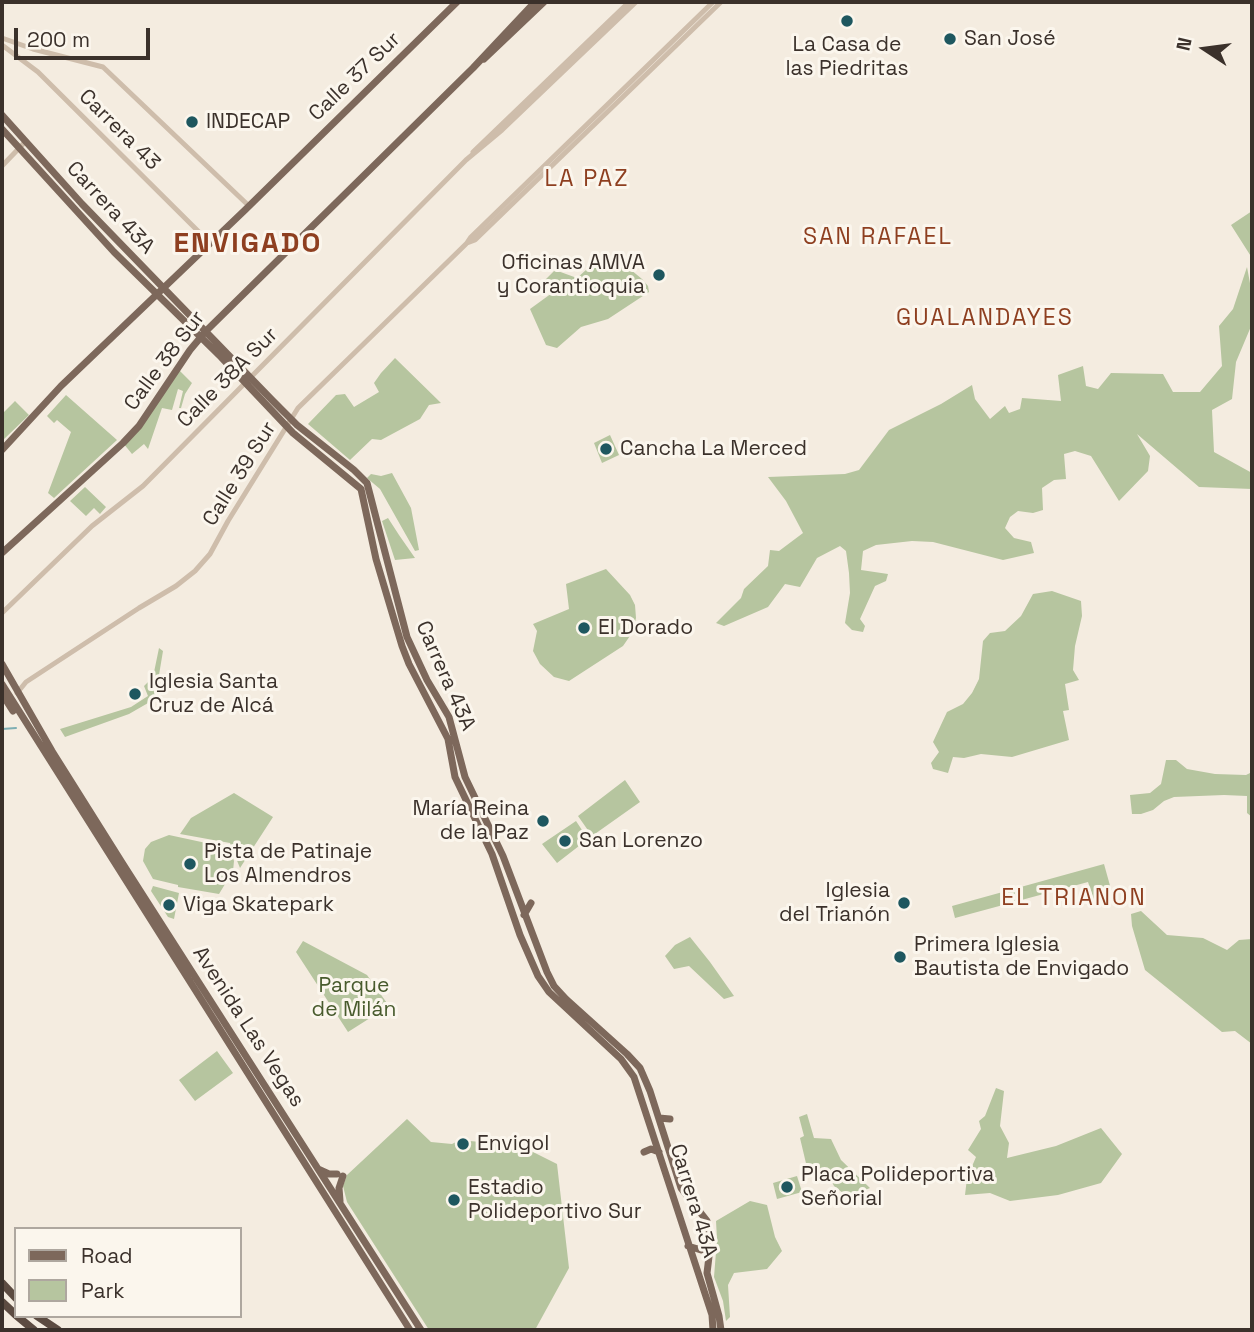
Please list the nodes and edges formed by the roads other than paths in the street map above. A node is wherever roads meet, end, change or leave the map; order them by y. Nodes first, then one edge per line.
1 (457, 2) edge
2 (536, 2) edge
3 (544, 2) edge
4 (629, 2) edge
5 (636, 2) edge
6 (713, 2) edge
7 (721, 2) edge
8 (2, 38) edge
9 (2, 45) edge
10 (473, 68) junction
11 (2, 115) edge
12 (2, 129) edge
13 (26, 142) junction
14 (19, 148) junction
15 (470, 157) junction
16 (2, 166) edge
17 (249, 206) junction
18 (210, 243) junction
19 (467, 243) junction
20 (159, 291) junction
21 (203, 334) junction
22 (247, 380) junction
23 (289, 424) junction
24 (2, 450) edge
25 (2, 551) edge
26 (2, 613) edge
27 (2, 664) edge
28 (2, 670) edge
29 (2, 684) edge
30 (18, 692) junction
31 (2, 694) edge
32 (30, 729) junction
33 (40, 730) junction
34 (41, 746) junction
35 (98, 838) junction
36 (115, 851) junction
37 (531, 904) dead end
38 (524, 915) junction
39 (659, 1118) junction
40 (670, 1119) dead end
41 (645, 1152) dead end
42 (659, 1152) junction
43 (317, 1168) junction
44 (341, 1206) junction
45 (699, 1210) junction
46 (679, 1219) junction
47 (687, 1246) junction
48 (710, 1247) junction
49 (19, 1318) edge
50 (40, 1318) edge
51 (34, 1330) edge
52 (58, 1330) edge
53 (410, 1330) edge
54 (421, 1330) edge
55 (713, 1330) edge
56 (721, 1330) edge

1 - 17 main road, Calle 37 Sur
2 - 10 main road, Calle 38 Sur
3 - 10 main road, Calle 38 Sur
4 - 15 street, Calle 38A Sur
5 - 15 street, Calle 38A Sur
6 - 19 street, Calle 39 Sur
7 - 19 street, Calle 39 Sur
8 - 17 street, Carrera 43
9 - 18 street, Carrera 43
10 - 21 main road, Calle 38 Sur
11 - 13 main road, Carrera 43A
12 - 14 main road, Carrera 43A
13 - 14 street
13 - 20 main road, Carrera 43A
14 - 16 street
14 - 20 main road, Carrera 43A
15 - 22 street, Calle 38A Sur
17 - 18 main road, Calle 37 Sur
18 - 20 main road, Calle 37 Sur
19 - 23 street, Calle 39 Sur
20 - 21 main road, Carrera 43A
20 - 24 main road, Calle 37 Sur
21 - 22 main road, Carrera 43A
21 - 25 main road, Calle 38 Sur
22 - 23 main road, Carrera 43A
22 - 26 street, Calle 38A Sur
23 - 30 street, Calle 39 Sur
23 - 38 main road, Carrera 43A
23 - 42 main road, Carrera 43A
27 - 30 main road, Avenida Las Vegas
28 - 30 main road, Avenida Las Vegas
29 - 32 main road, Avenida Las Vegas
30 - 33 main road, Avenida Las Vegas
31 - 34 main road, Avenida Las Vegas
32 - 33 main road
32 - 34 main road, Avenida Las Vegas
33 - 36 main road, Avenida Las Vegas
34 - 35 main road, Avenida Las Vegas
35 - 36 main road
35 - 53 main road, Avenida Las Vegas
36 - 43 main road, Avenida Las Vegas
37 - 38 main road
38 - 39 main road, Carrera 43A
39 - 40 main road
39 - 45 main road, Carrera 43A
41 - 42 main road
42 - 46 main road, Carrera 43A
43 - 44 main road, Avenida Las Vegas
43 - 44 main road
44 - 54 main road, Avenida Las Vegas
45 - 46 main road
45 - 48 main road, Carrera 43A
46 - 47 main road, Carrera 43A
47 - 48 main road
47 - 55 main road, Carrera 43A
48 - 56 main road, Carrera 43A
49 - 51 highway
50 - 52 highway

